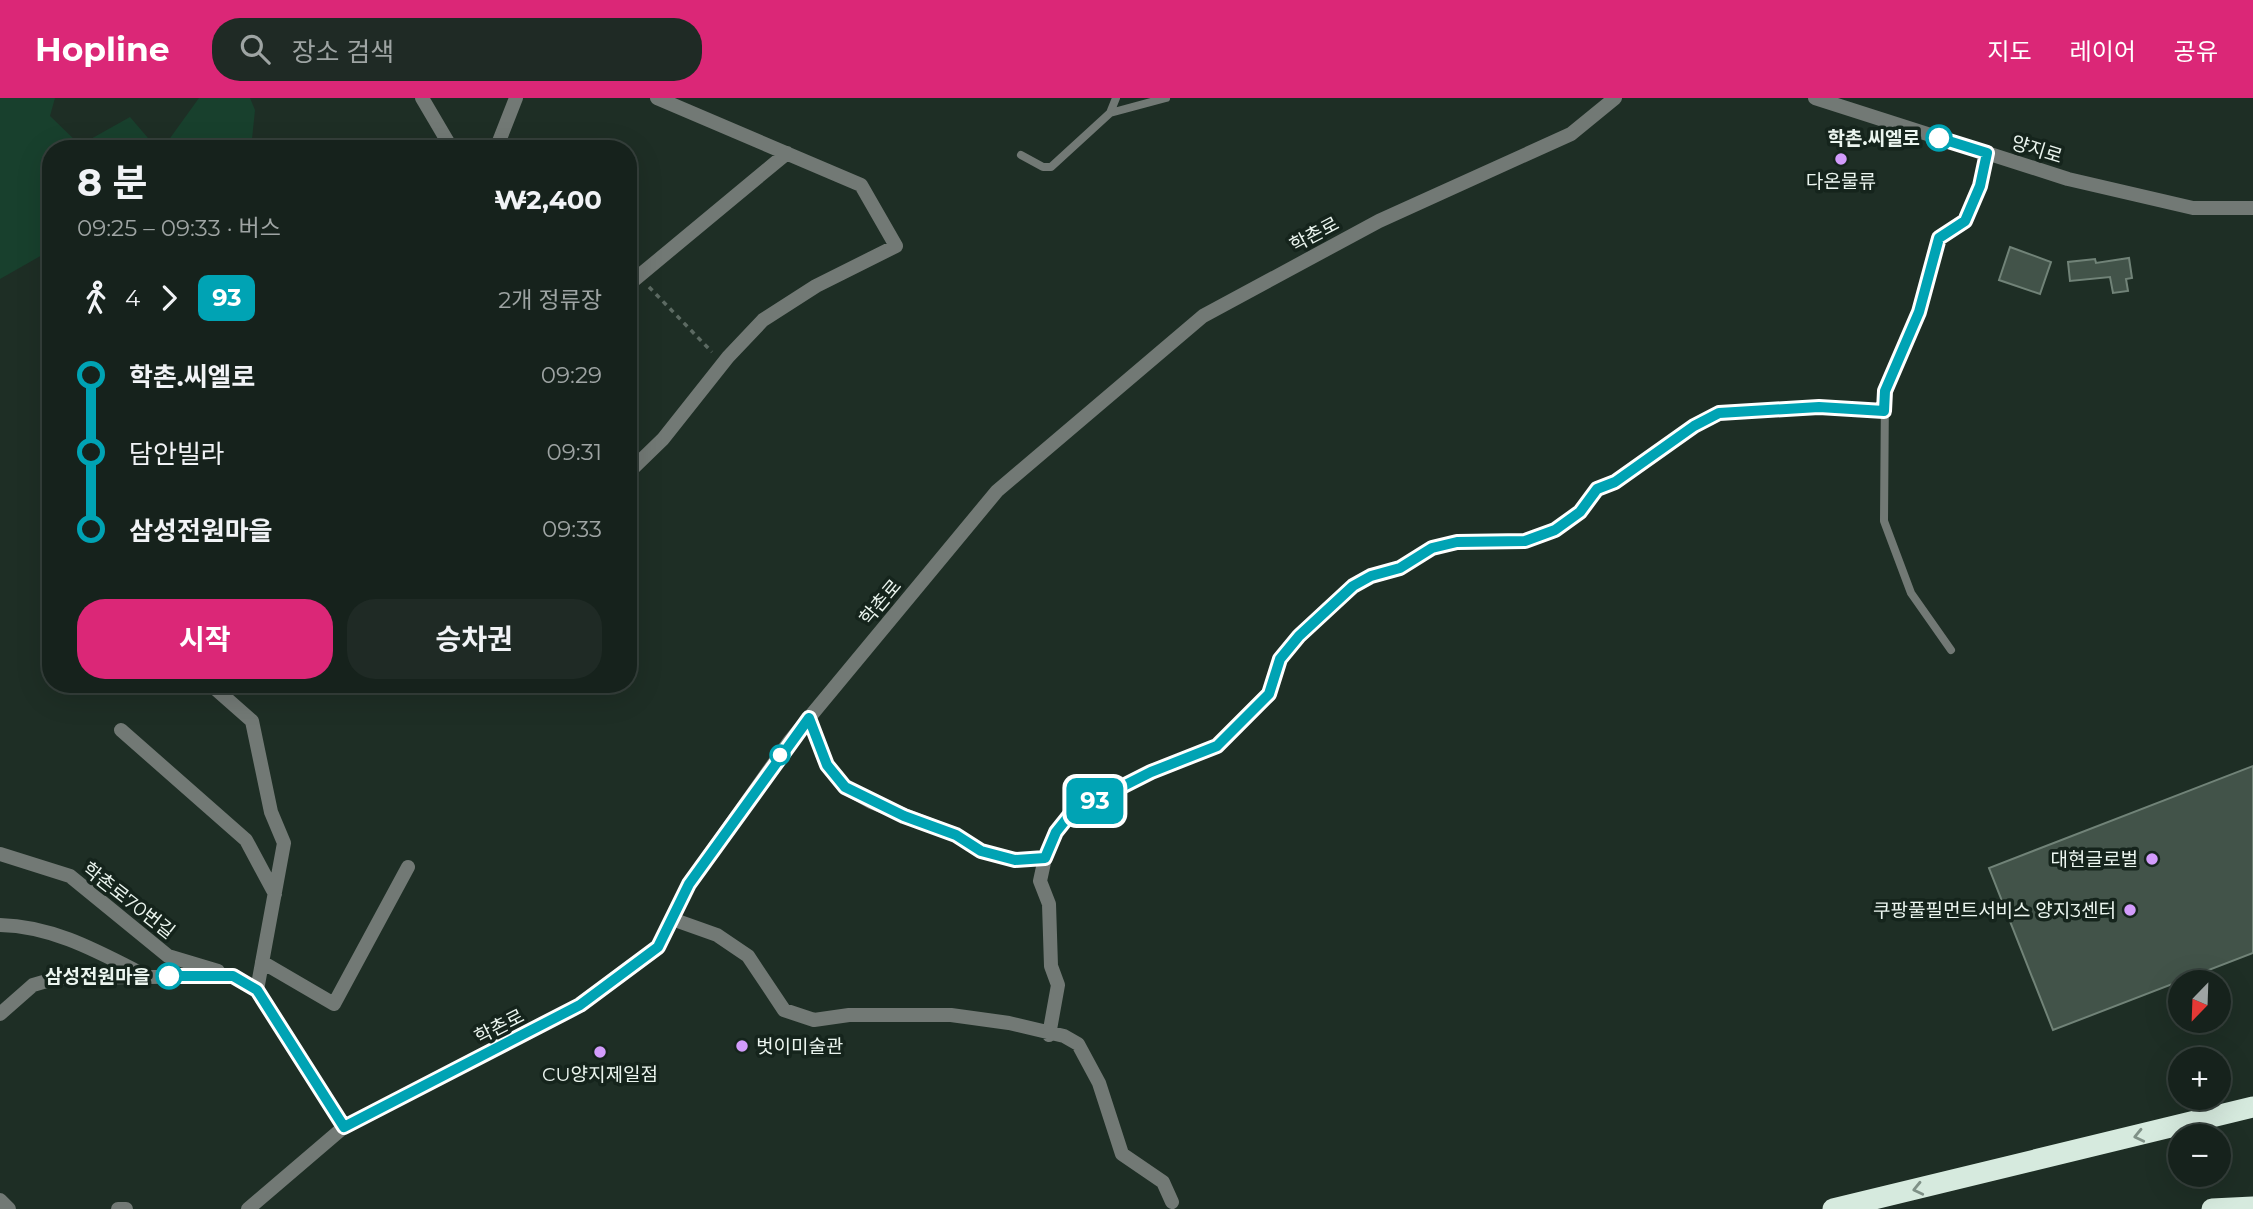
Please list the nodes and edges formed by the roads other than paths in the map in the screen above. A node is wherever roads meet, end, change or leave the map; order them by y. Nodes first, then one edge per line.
1 (422, 98) edge
2 (516, 98) edge
3 (657, 98) edge
4 (1116, 98) edge
5 (1166, 98) edge
6 (1615, 98) edge
7 (1815, 98) edge
8 (1153, 99) edge
9 (1110, 113) junction
10 (447, 140) edge
11 (500, 140) edge
12 (787, 153) junction
13 (1987, 153) junction
14 (1021, 155) dead end
15 (2253, 208) edge
16 (637, 278) edge
17 (1884, 411) junction
18 (637, 464) edge
19 (1951, 650) dead end
20 (220, 693) edge
21 (809, 718) junction
22 (121, 730) dead end
23 (0, 854) edge
24 (1045, 858) junction
25 (408, 867) dead end
26 (275, 894) junction
27 (672, 919) junction
28 (0, 925) edge
29 (262, 962) junction
30 (146, 976) junction
31 (233, 976) junction
32 (257, 990) junction
33 (0, 1014) edge
34 (1049, 1035) junction
35 (2253, 1107) edge
36 (344, 1127) junction
37 (0, 1200) edge
38 (1172, 1202) dead end
39 (2253, 1207) edge
40 (9, 1209) edge
41 (118, 1209) edge
42 (126, 1209) edge
43 (248, 1209) edge
44 (1833, 1209) edge
45 (2212, 1209) edge

1 - 10 street
2 - 11 street
3 - 12 street
4 - 9 lane
5 - 8 lane
6 - 21 street, 학촌로
7 - 13 street, 양지로
8 - 9 lane
9 - 14 lane
12 - 16 street
12 - 18 street
13 - 15 street, 양지로
13 - 17 lane
17 - 19 lane
17 - 24 street
20 - 26 street
21 - 24 street
21 - 27 street, 학촌로
22 - 26 street
23 - 31 street, 학촌로70번길
24 - 34 street
25 - 29 street
26 - 29 street
27 - 34 street
27 - 36 street, 학촌로
28 - 30 street
29 - 32 street
30 - 31 street
30 - 33 street
31 - 32 street, 학촌로70번길
32 - 36 street, 학촌로70번길
34 - 38 street
35 -> 44 highway
36 - 43 street, 학촌로
37 - 40 street
39 - 45 highway
41 - 42 street

